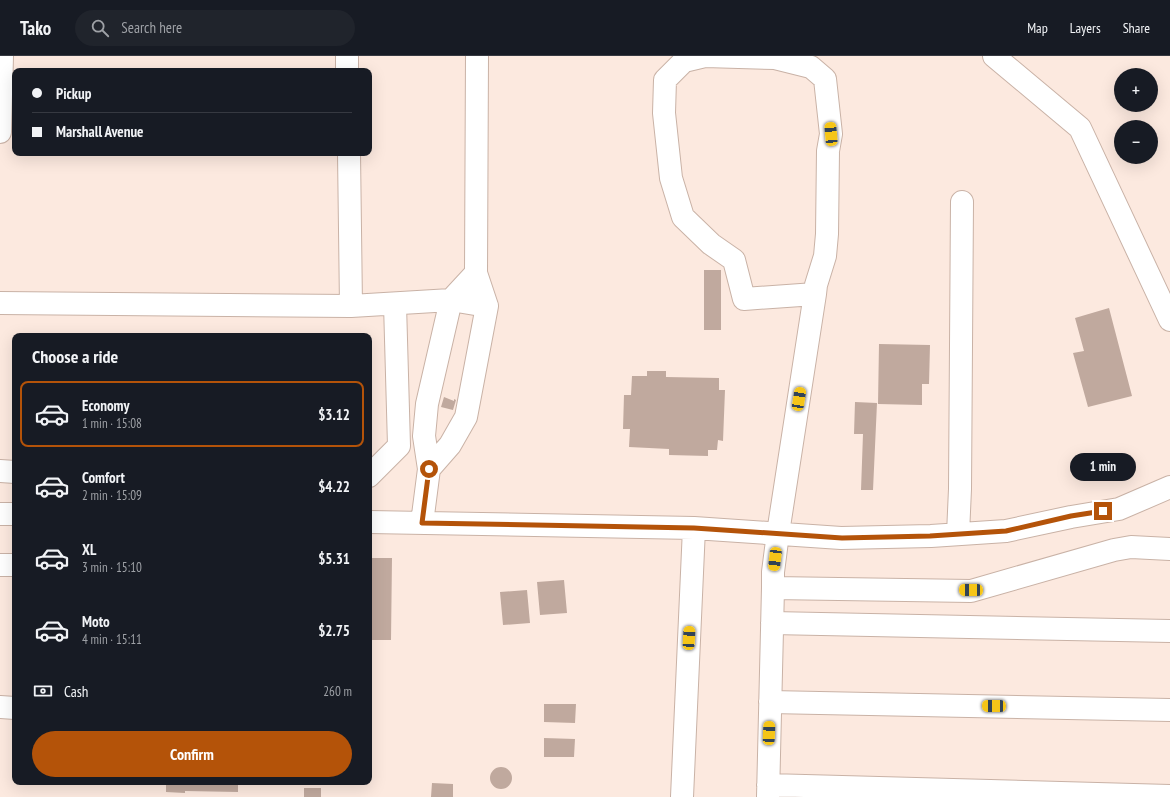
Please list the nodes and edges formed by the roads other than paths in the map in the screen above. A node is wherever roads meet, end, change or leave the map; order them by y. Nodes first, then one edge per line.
1 (2, 56) edge
2 (347, 56) edge
3 (477, 56) edge
4 (994, 56) edge
5 (347, 68) edge
6 (0, 132) edge
7 (349, 156) edge
8 (962, 202) dead end
9 (476, 273) junction
10 (815, 294) junction
11 (451, 300) junction
12 (0, 303) edge
13 (395, 304) junction
14 (351, 306) junction
15 (487, 306) junction
16 (1170, 320) edge
17 (429, 469) junction
18 (0, 471) edge
19 (12, 472) edge
20 (372, 473) edge
21 (1170, 487) edge
22 (0, 514) edge
23 (12, 514) edge
24 (372, 522) edge
25 (422, 523) junction
26 (694, 528) junction
27 (778, 533) junction
28 (958, 534) junction
29 (1170, 549) edge
30 (0, 565) edge
31 (12, 565) edge
32 (773, 588) junction
33 (772, 623) junction
34 (1170, 631) edge
35 (770, 702) junction
36 (0, 707) edge
37 (12, 708) edge
38 (1170, 710) edge
39 (768, 791) edge
40 (1170, 796) edge
41 (682, 797) edge

1 - 6 street
2 - 5 street
3 - 9 street
4 - 16 street
7 - 14 street
8 - 28 street
9 - 11 street
9 - 15 street
10 - 10 street
10 - 27 street
11 - 13 street
11 - 15 street
11 - 17 street
12 - 14 street
13 - 14 street
13 - 20 street
15 - 17 street
17 - 25 street
18 - 19 street
21 - 28 street
22 - 23 street
24 - 25 street
25 - 26 street
26 - 27 street
26 - 41 street
27 - 28 street
27 - 32 street
29 - 32 street
30 - 31 street
32 - 33 street
33 - 34 street
33 - 35 street
35 - 38 street
35 - 39 street
36 - 37 street
39 - 40 street

